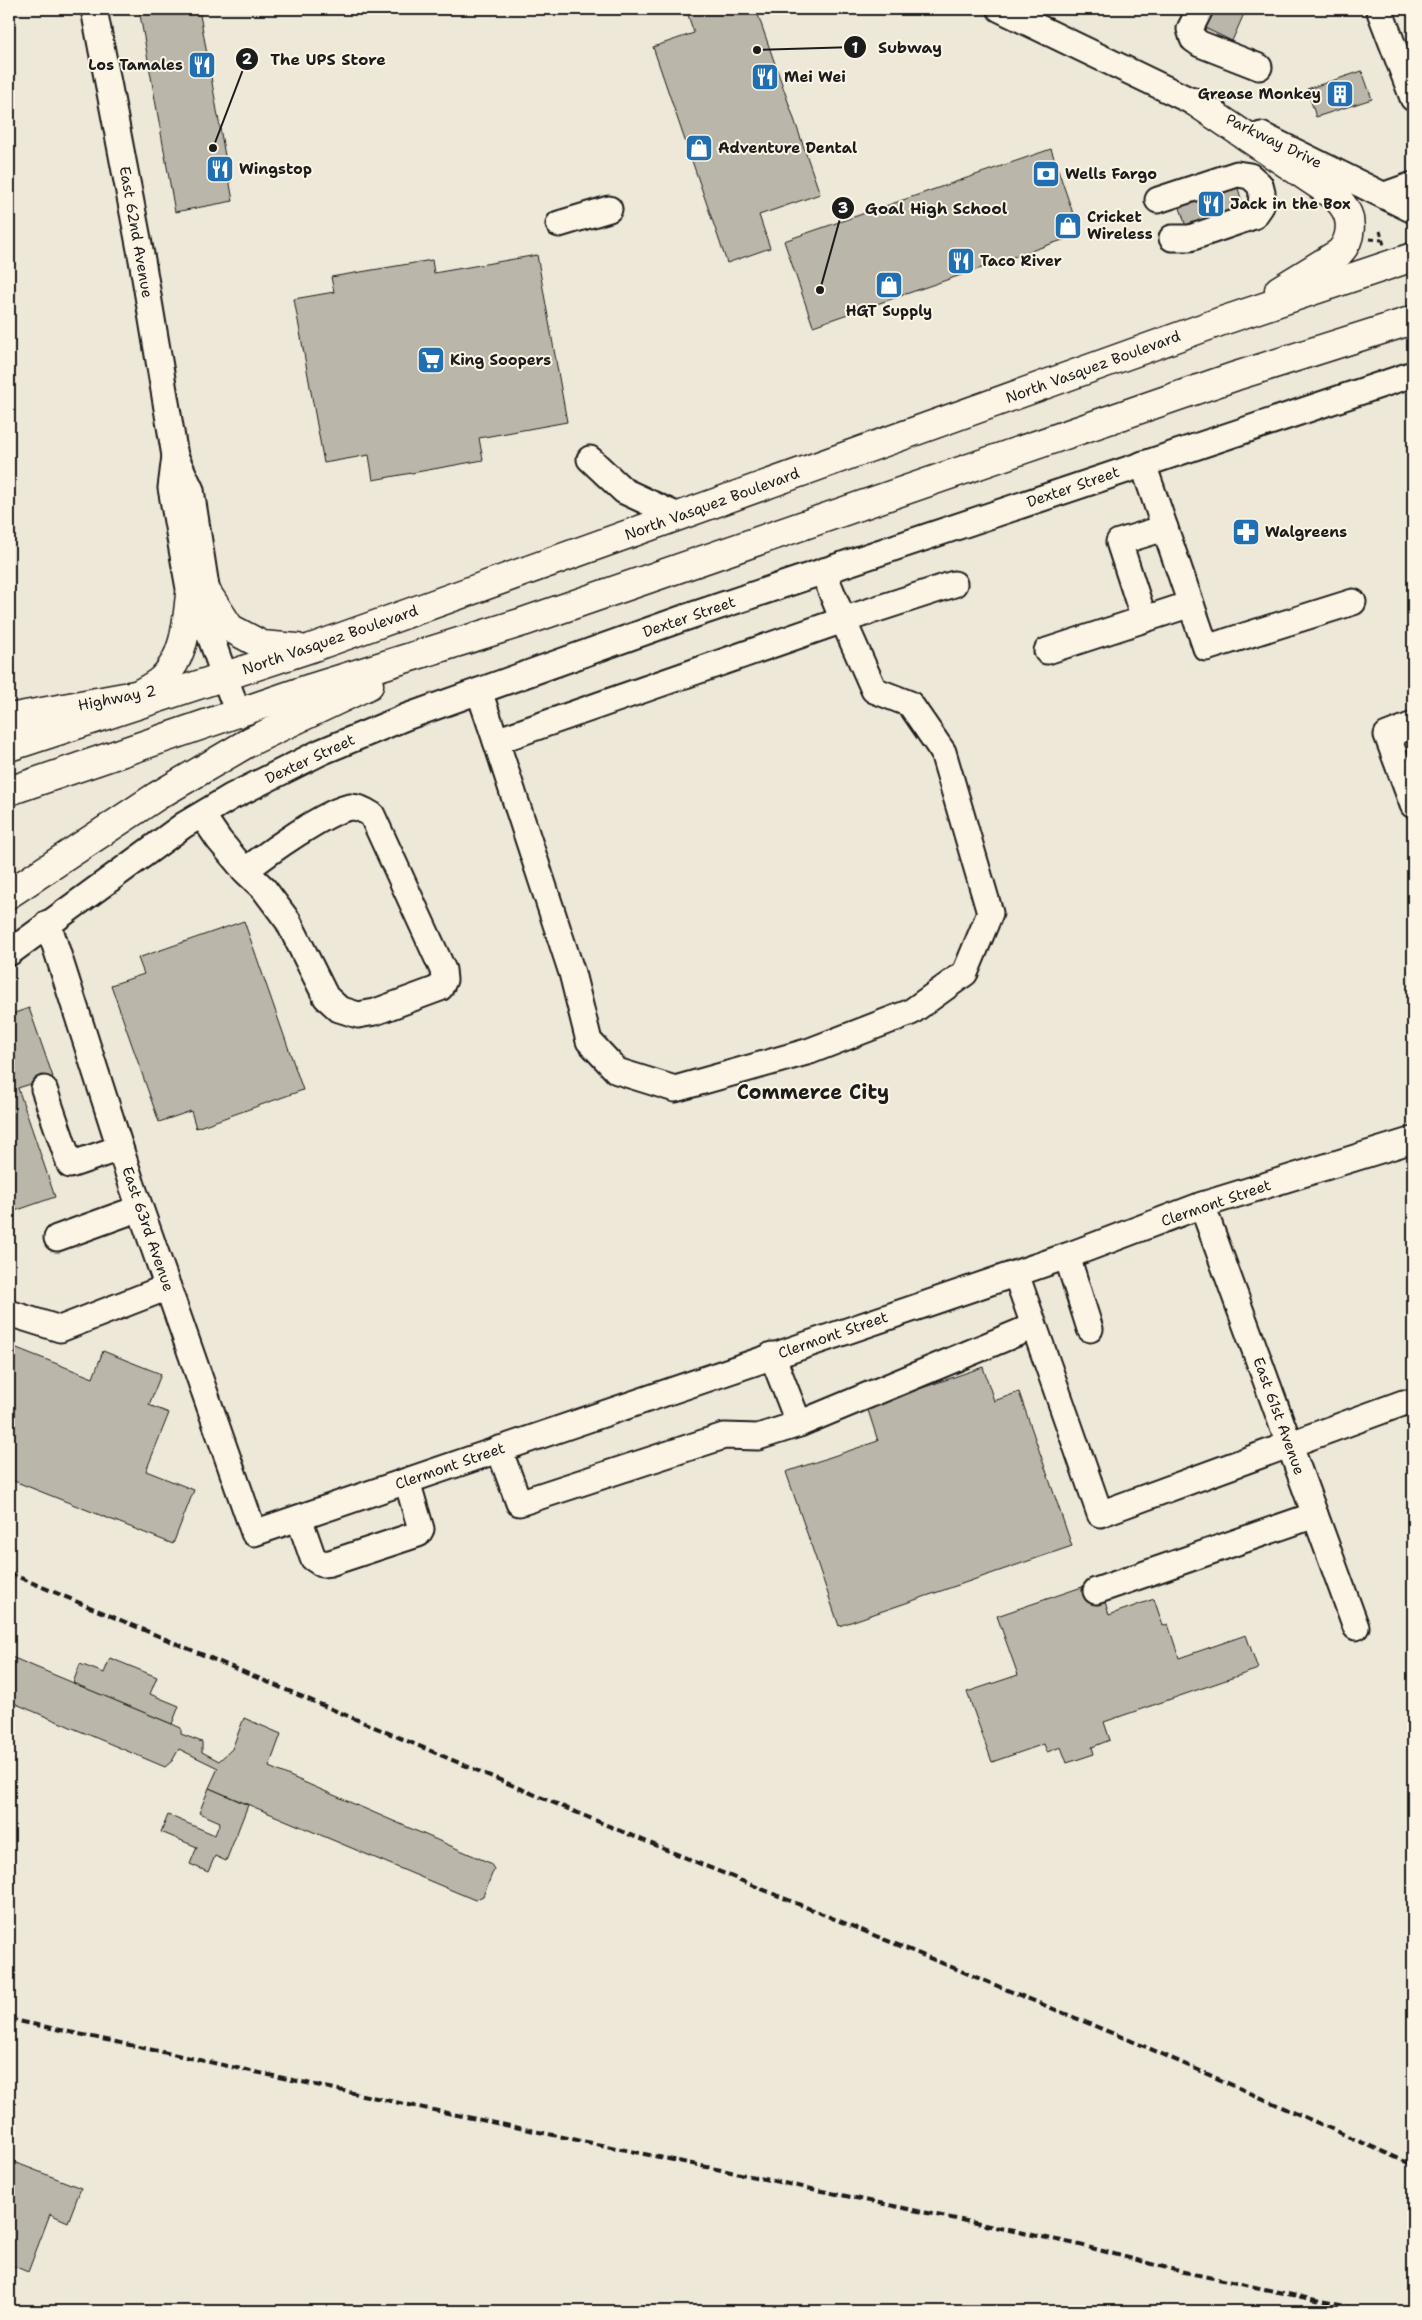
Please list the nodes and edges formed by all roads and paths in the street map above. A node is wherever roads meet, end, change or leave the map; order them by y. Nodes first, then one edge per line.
1 (94, 9) edge
2 (1000, 9) edge
3 (1200, 9) edge
4 (1379, 9) edge
5 (1259, 68) dead end
6 (1413, 98) edge
7 (1195, 102) junction
8 (1413, 186) edge
9 (1385, 195) junction
10 (1158, 200) dead end
11 (609, 209) dead end
12 (1413, 210) edge
13 (559, 224) dead end
14 (1380, 231) dead end
15 (1172, 238) dead end
16 (1368, 239) dead end
17 (1382, 240) junction
18 (1384, 245) dead end
19 (1413, 257) edge
20 (1413, 320) edge
21 (1222, 321) junction
22 (1413, 374) edge
23 (590, 459) dead end
24 (1143, 464) junction
25 (678, 516) junction
26 (1165, 528) junction
27 (824, 571) junction
28 (954, 584) dead end
29 (200, 601) junction
30 (1353, 602) dead end
31 (1191, 604) junction
32 (1144, 619) junction
33 (843, 620) junction
34 (523, 622) junction
35 (311, 648) junction
36 (1047, 651) dead end
37 (229, 687) junction
38 (479, 691) junction
39 (139, 694) junction
40 (9, 718) edge
41 (1413, 725) edge
42 (496, 741) junction
43 (9, 746) edge
44 (9, 791) edge
45 (1413, 805) edge
46 (202, 815) junction
47 (245, 871) junction
48 (9, 894) edge
49 (48, 923) junction
50 (9, 952) edge
51 (44, 1089) dead end
52 (1413, 1140) edge
53 (120, 1148) junction
54 (1202, 1205) junction
55 (140, 1208) junction
56 (57, 1238) dead end
57 (1067, 1256) junction
58 (1016, 1274) junction
59 (168, 1287) junction
60 (9, 1313) edge
61 (1034, 1326) junction
62 (1090, 1329) dead end
63 (772, 1355) junction
64 (1403, 1404) dead end
65 (800, 1424) junction
66 (1289, 1444) junction
67 (499, 1449) junction
68 (407, 1481) junction
69 (1315, 1515) junction
70 (299, 1518) junction
71 (254, 1533) joint
72 (1096, 1591) dead end
73 (1356, 1627) dead end

1 - 29 street, East 62nd Avenue
2 - 7 street, Parkway Drive
3 - 5 street
4 - 6 street
7 - 9 street, Parkway Drive
7 - 21 main road
8 - 9 street
9 - 12 street, Parkway Drive
10 - 15 street
11 - 13 street
14 - 17 path
16 - 17 path
17 - 18 path
19 - 21 main road, North Vasquez Boulevard
20 - 34 main road
21 - 25 main road, North Vasquez Boulevard
22 - 24 street, Dexter Street
23 - 25 street
24 - 26 street
24 - 27 street, Dexter Street
25 - 35 main road, North Vasquez Boulevard
26 - 31 street
26 - 32 street
27 - 33 street
27 - 38 street, Dexter Street
28 - 33 street
29 - 35 main road
29 - 37 street, East 62nd Avenue
29 - 39 main road
30 - 31 street
31 - 32 street
32 - 36 street
33 - 42 street
33 - 42 street
34 - 44 main road
34 - 48 main road
35 - 37 main road, North Vasquez Boulevard
37 - 39 main road, Highway 2
37 - 43 main road, North Vasquez Boulevard
38 - 42 street
38 - 46 street, Dexter Street
39 - 40 main road, Highway 2
41 - 45 street
46 - 47 street
46 - 49 street, Dexter Street
47 - 47 street
49 - 50 street, Dexter Street
49 - 53 street, East 63rd Avenue
51 - 53 street
52 - 54 street, Clermont Street
53 - 55 street, East 63rd Avenue
54 - 57 street, Clermont Street
54 - 66 street, East 61st Avenue
55 - 56 street
55 - 59 street, East 63rd Avenue
57 - 58 street, Clermont Street
57 - 62 street
58 - 61 street
58 - 63 street, Clermont Street
59 - 60 street
59 - 71 street, East 63rd Avenue
61 - 65 street
61 - 66 street
63 - 65 street
63 - 67 street, Clermont Street
64 - 66 street
65 - 67 street
66 - 69 street, East 61st Avenue
67 - 68 street, Clermont Street
68 - 70 street, Clermont Street
68 - 70 street
69 - 72 street
69 - 73 street, East 61st Avenue
70 - 71 street, Clermont Street

